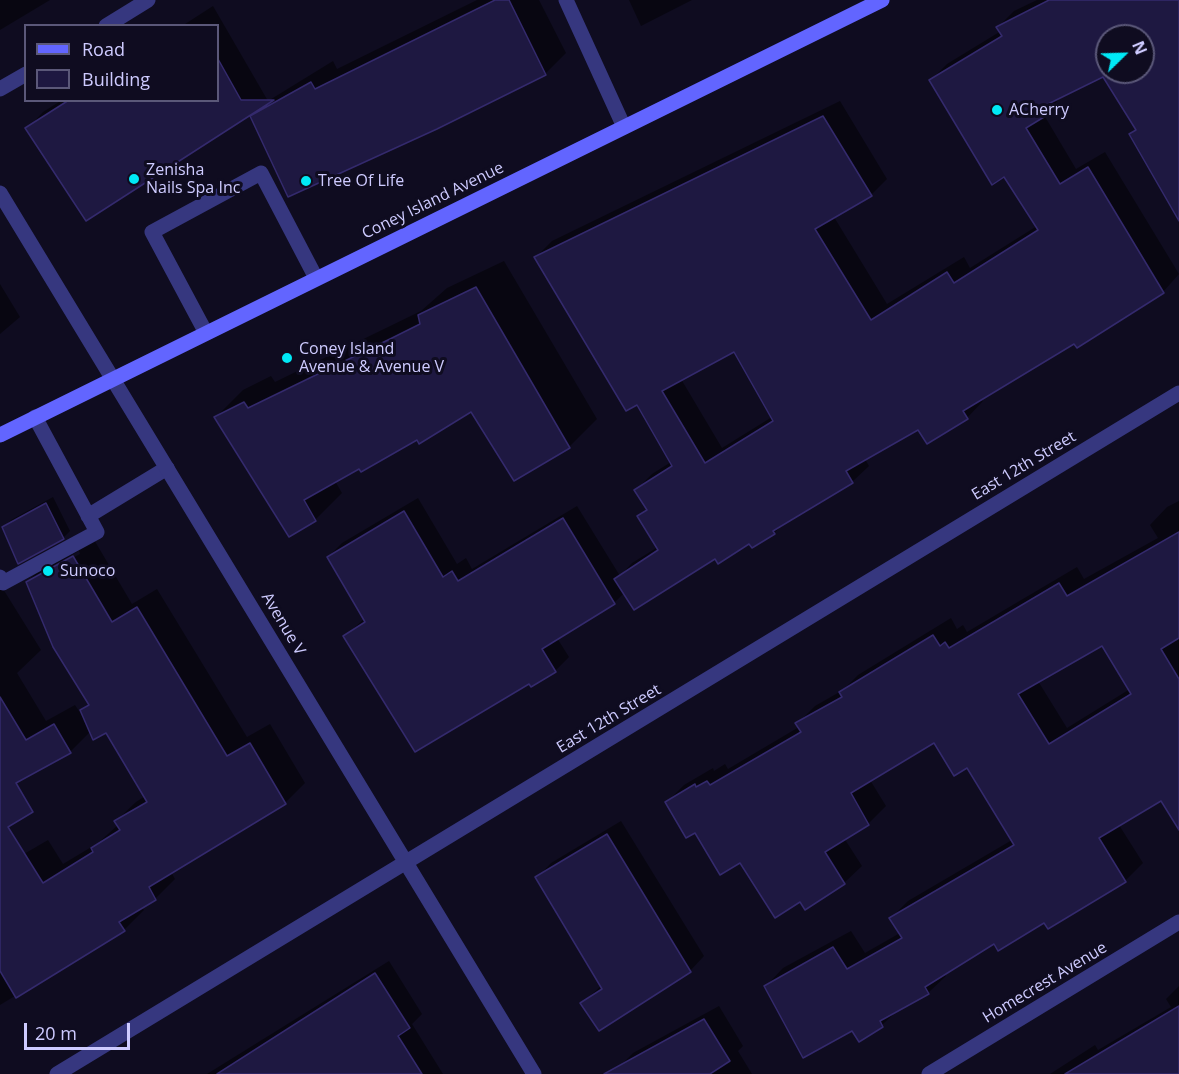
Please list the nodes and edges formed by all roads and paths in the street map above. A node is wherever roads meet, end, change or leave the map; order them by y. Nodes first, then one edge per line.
1 (148, 0) edge
2 (566, 0) edge
3 (882, 0) edge
4 (109, 24) edge
5 (24, 75) edge
6 (0, 89) edge
7 (624, 127) junction
8 (0, 193) edge
9 (316, 278) junction
10 (206, 333) junction
11 (112, 379) junction
12 (1179, 393) edge
13 (35, 417) junction
14 (0, 435) edge
15 (167, 468) junction
16 (88, 516) junction
17 (0, 577) edge
18 (406, 863) junction
19 (1179, 922) edge
20 (57, 1074) edge
21 (534, 1074) edge
22 (929, 1074) edge

1 - 4 street
2 - 7 street
3 - 7 main road, Coney Island Avenue
5 - 6 street
7 - 9 main road, Coney Island Avenue
8 - 11 street, Avenue V
9 - 10 main road, Coney Island Avenue
9 - 10 street
10 - 11 main road, Coney Island Avenue
11 - 13 main road, Coney Island Avenue
11 - 15 street, Avenue V
12 - 18 street, East 12th Street
13 - 14 main road, Coney Island Avenue
13 - 16 street
15 - 16 street
15 - 18 street, Avenue V
16 - 17 street
18 - 20 street, East 12th Street
18 - 21 street, Avenue V
19 - 22 street, Homecrest Avenue

